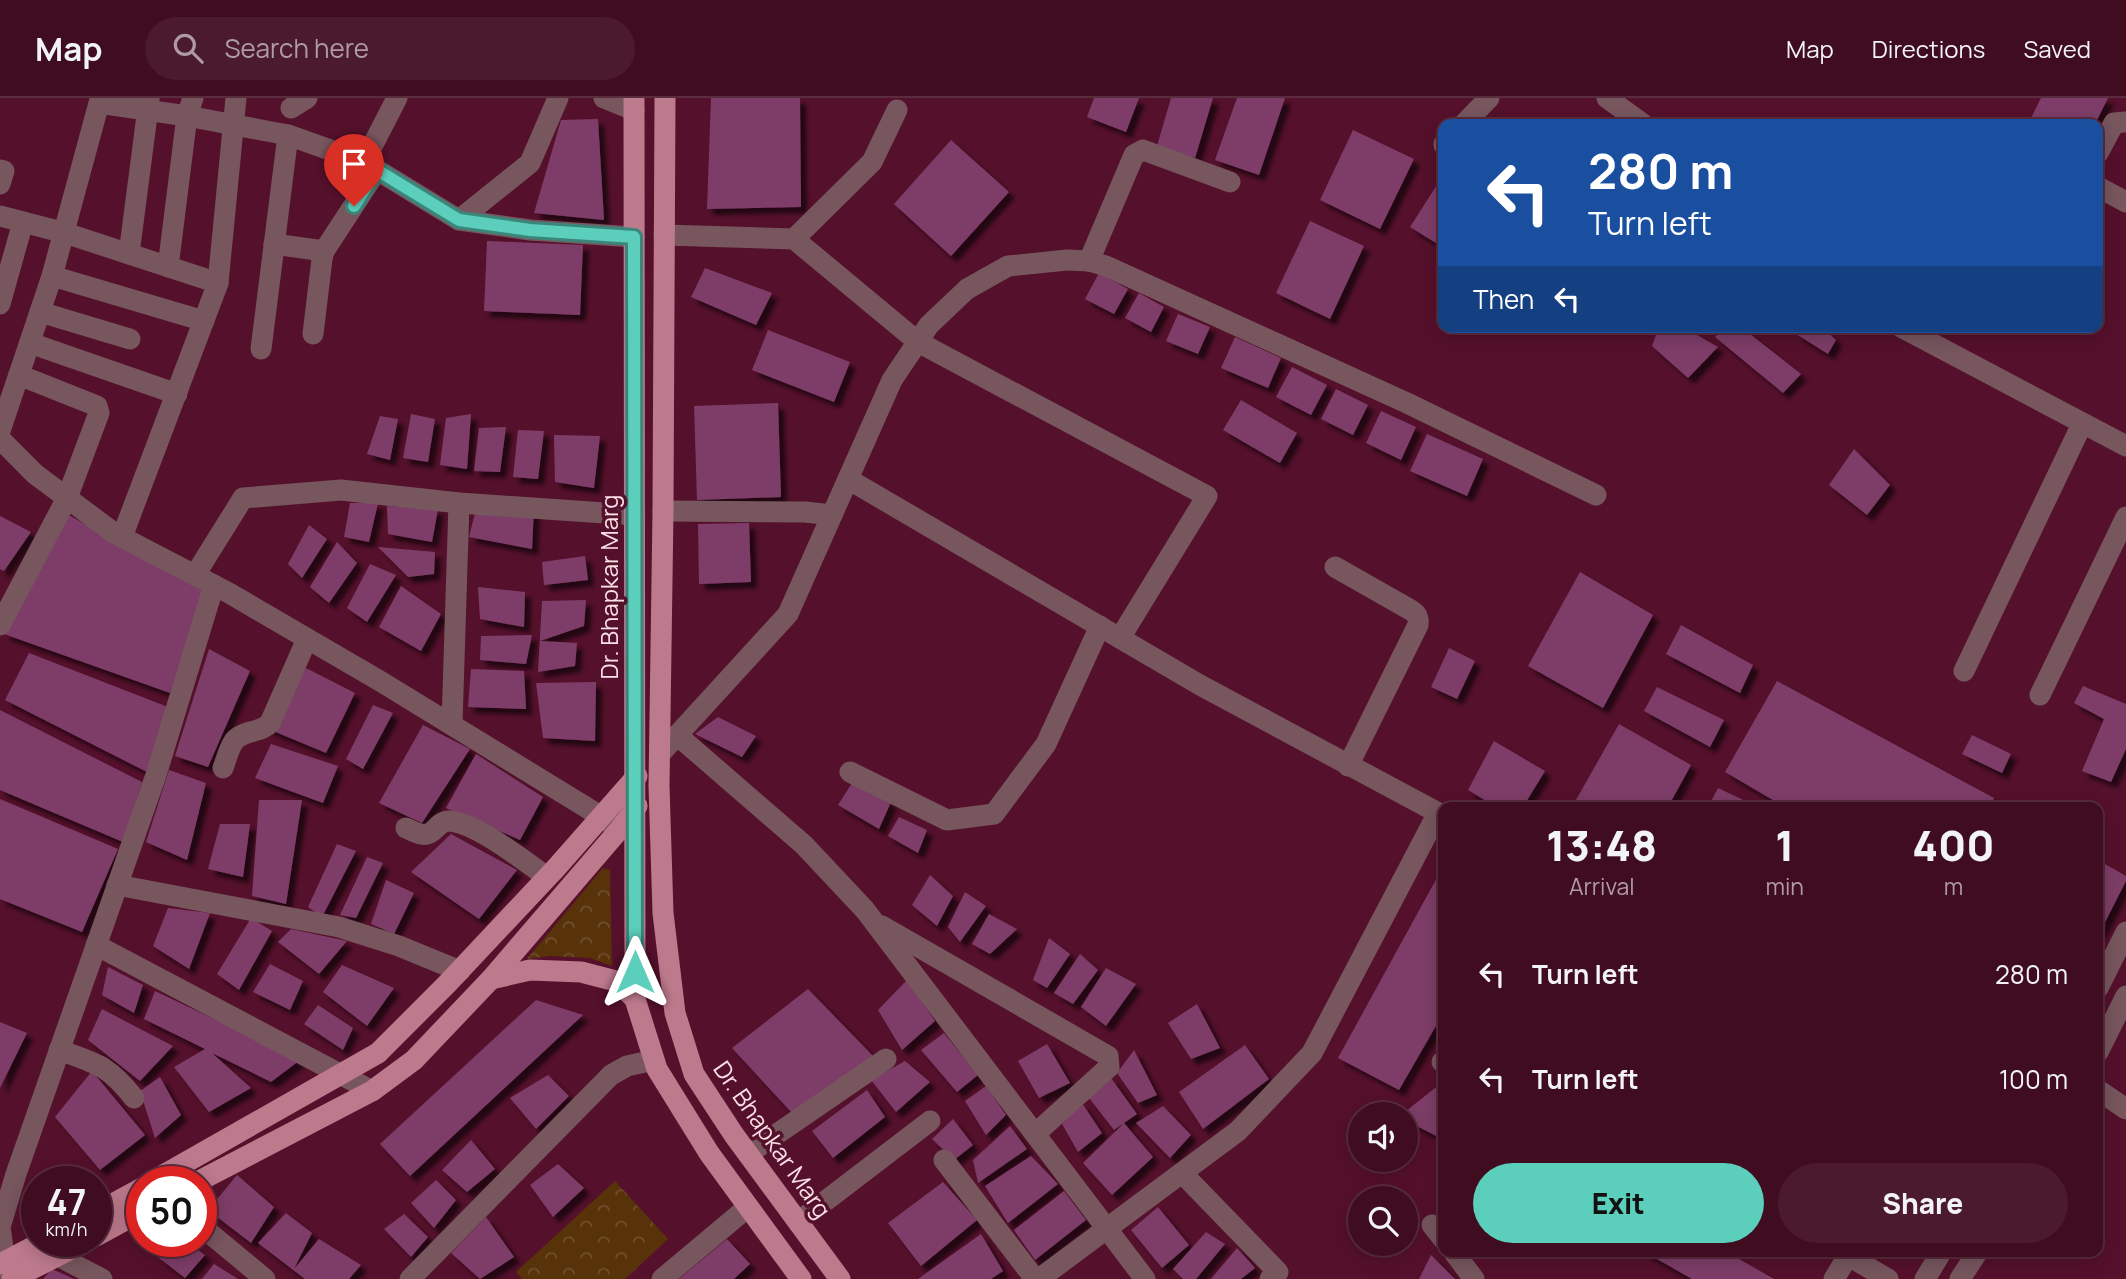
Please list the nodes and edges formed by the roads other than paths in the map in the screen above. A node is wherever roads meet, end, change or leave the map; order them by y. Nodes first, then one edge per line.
1 (236, 98) edge
2 (397, 98) edge
3 (558, 98) edge
4 (604, 98) edge
5 (665, 98) edge
6 (1489, 98) edge
7 (1607, 98) edge
8 (100, 101) edge
9 (148, 104) edge
10 (634, 104) edge
11 (190, 107) edge
12 (897, 110) dead end
13 (1469, 119) edge
14 (1636, 119) edge
15 (2126, 122) edge
16 (233, 125) junction
17 (288, 135) junction
18 (2103, 144) edge
19 (370, 166) junction
20 (0, 170) edge
21 (1230, 182) dead end
22 (0, 184) edge
23 (2103, 190) edge
24 (2126, 202) edge
25 (0, 216) edge
26 (459, 220) junction
27 (23, 222) junction
28 (65, 233) junction
29 (664, 235) junction
30 (634, 237) junction
31 (794, 239) junction
32 (274, 244) junction
33 (324, 251) junction
34 (129, 254) junction
35 (1089, 261) junction
36 (168, 267) junction
37 (52, 276) junction
38 (218, 283) junction
39 (0, 304) edge
40 (40, 312) junction
41 (204, 321) junction
42 (1912, 333) edge
43 (313, 334) dead end
44 (130, 339) dead end
45 (918, 342) junction
46 (30, 343) junction
47 (261, 349) dead end
48 (19, 375) junction
49 (177, 394) junction
50 (2082, 424) junction
51 (0, 431) edge
52 (0, 439) edge
53 (2126, 446) edge
54 (848, 479) junction
55 (1596, 495) dead end
56 (67, 498) junction
57 (459, 503) junction
58 (663, 511) junction
59 (634, 515) junction
60 (832, 515) junction
61 (2126, 517) edge
62 (122, 537) junction
63 (1335, 567) dead end
64 (204, 580) junction
65 (0, 625) edge
66 (1100, 626) junction
67 (1120, 638) junction
68 (307, 639) junction
69 (1964, 671) dead end
70 (2040, 695) dead end
71 (452, 724) junction
72 (677, 735) junction
73 (660, 754) junction
74 (1348, 766) junction
75 (223, 768) dead end
76 (850, 772) dead end
77 (635, 778) junction
78 (659, 786) junction
79 (634, 808) junction
80 (1438, 813) edge
81 (602, 817) junction
82 (1438, 821) edge
83 (406, 828) dead end
84 (619, 830) junction
85 (547, 877) junction
86 (117, 886) junction
87 (872, 920) junction
88 (2126, 932) edge
89 (96, 945) junction
90 (460, 971) junction
91 (2103, 978) edge
92 (491, 979) junction
93 (2126, 996) edge
94 (635, 999) junction
95 (2103, 1042) edge
96 (60, 1050) junction
97 (886, 1059) dead end
98 (654, 1060) junction
99 (341, 1074) junction
100 (372, 1091) junction
101 (2103, 1093) edge
102 (134, 1098) dead end
103 (2126, 1109) edge
104 (930, 1121) dead end
105 (1035, 1134) junction
106 (748, 1154) junction
107 (944, 1160) dead end
108 (179, 1166) edge
109 (217, 1172) edge
110 (1182, 1173) junction
111 (748, 1207) junction
112 (798, 1222) junction
113 (1107, 1228) junction
114 (217, 1239) edge
115 (35, 1257) edge
116 (65, 1257) edge
117 (1457, 1257) edge
118 (1851, 1257) edge
119 (1856, 1257) edge
120 (1938, 1257) edge
121 (1974, 1257) edge
122 (7, 1271) edge
123 (102, 1279) edge
124 (265, 1279) edge
125 (410, 1279) edge
126 (662, 1279) edge
127 (801, 1279) edge
128 (840, 1279) edge
129 (1037, 1279) edge
130 (1145, 1279) edge
131 (1270, 1279) edge
132 (1474, 1279) edge
133 (1834, 1279) edge
134 (1888, 1279) edge
135 (1925, 1279) edge
136 (1960, 1279) edge

1 - 16 street
2 - 19 street
3 - 26 street
4 - 10 street
5 - 29 main road, Dr. Bhapkar Marg
6 - 13 street
7 - 14 street
8 - 9 street
8 - 28 street
9 - 11 street
9 - 34 street
10 - 30 main road, Dr. Bhapkar Marg
11 - 16 street
11 - 36 street
12 - 31 street
15 - 18 street
16 - 17 street
16 - 38 street
17 - 19 street
17 - 32 street
19 - 26 street
19 - 33 street
20 - 22 street
21 - 35 street
23 - 24 street
25 - 27 street
26 - 30 street
27 - 28 street
27 - 39 street
28 - 34 street
28 - 37 street
29 - 31 street
29 - 58 main road, Dr. Bhapkar Marg
30 - 59 main road, Dr. Bhapkar Marg
31 - 45 street
32 - 33 street
32 - 47 street
33 - 43 street
34 - 36 street
35 - 45 street
35 - 55 street
36 - 38 street
37 - 40 street
37 - 41 street
38 - 41 street
40 - 44 street
40 - 46 street
41 - 49 street
42 - 50 street
45 - 54 street
45 - 67 street
46 - 48 street
46 - 49 street
48 - 51 street
48 - 56 street
49 - 62 street
50 - 53 street
50 - 69 street
52 - 56 street
54 - 60 street
54 - 66 street
56 - 62 street
56 - 65 street
57 - 59 street
57 - 64 street
57 - 71 street
58 - 60 street
58 - 73 main road, Dr. Bhapkar Marg
59 - 77 main road, Dr. Bhapkar Marg
60 - 72 street
61 - 70 street
62 - 64 street
63 - 74 street
64 - 68 street
64 - 86 street
66 - 67 street
66 - 76 street
67 - 74 street
68 - 71 street
68 - 75 street
71 - 81 street
72 - 73 street
72 - 87 street
73 - 77 main road
73 - 78 main road, Dr. Bhapkar Marg
74 - 80 street
77 - 79 main road, Dr. Bhapkar Marg
77 - 81 main road
78 - 79 main road
78 - 106 main road, Dr. Bhapkar Marg
79 - 84 main road
79 - 94 main road, Dr. Bhapkar Marg
81 - 84 street
81 - 85 main road
82 - 110 street
83 - 85 street
84 - 92 main road
85 - 90 main road
86 - 89 street
86 - 90 street
87 - 105 street
87 - 105 street
88 - 91 street
89 - 96 street
89 - 99 street
90 - 99 main road
92 - 94 main road
92 - 100 main road
93 - 95 street
94 - 98 main road, Dr. Bhapkar Marg
96 - 102 street
96 - 122 street
97 - 106 street
98 - 111 main road, Dr. Bhapkar Marg
98 - 125 street
99 - 100 street
99 - 108 main road
100 - 109 main road
101 - 103 street
104 - 112 street
105 - 113 street
106 - 112 main road, Dr. Bhapkar Marg
107 - 129 street
110 - 113 street
110 - 131 street
111 - 126 street
111 - 127 main road, Dr. Bhapkar Marg
112 - 128 main road, Dr. Bhapkar Marg
113 - 129 street
113 - 130 street
114 - 124 street
115 - 122 main road
116 - 123 street
117 - 132 street
118 - 133 street
119 - 134 street
120 - 135 street
121 - 136 street

